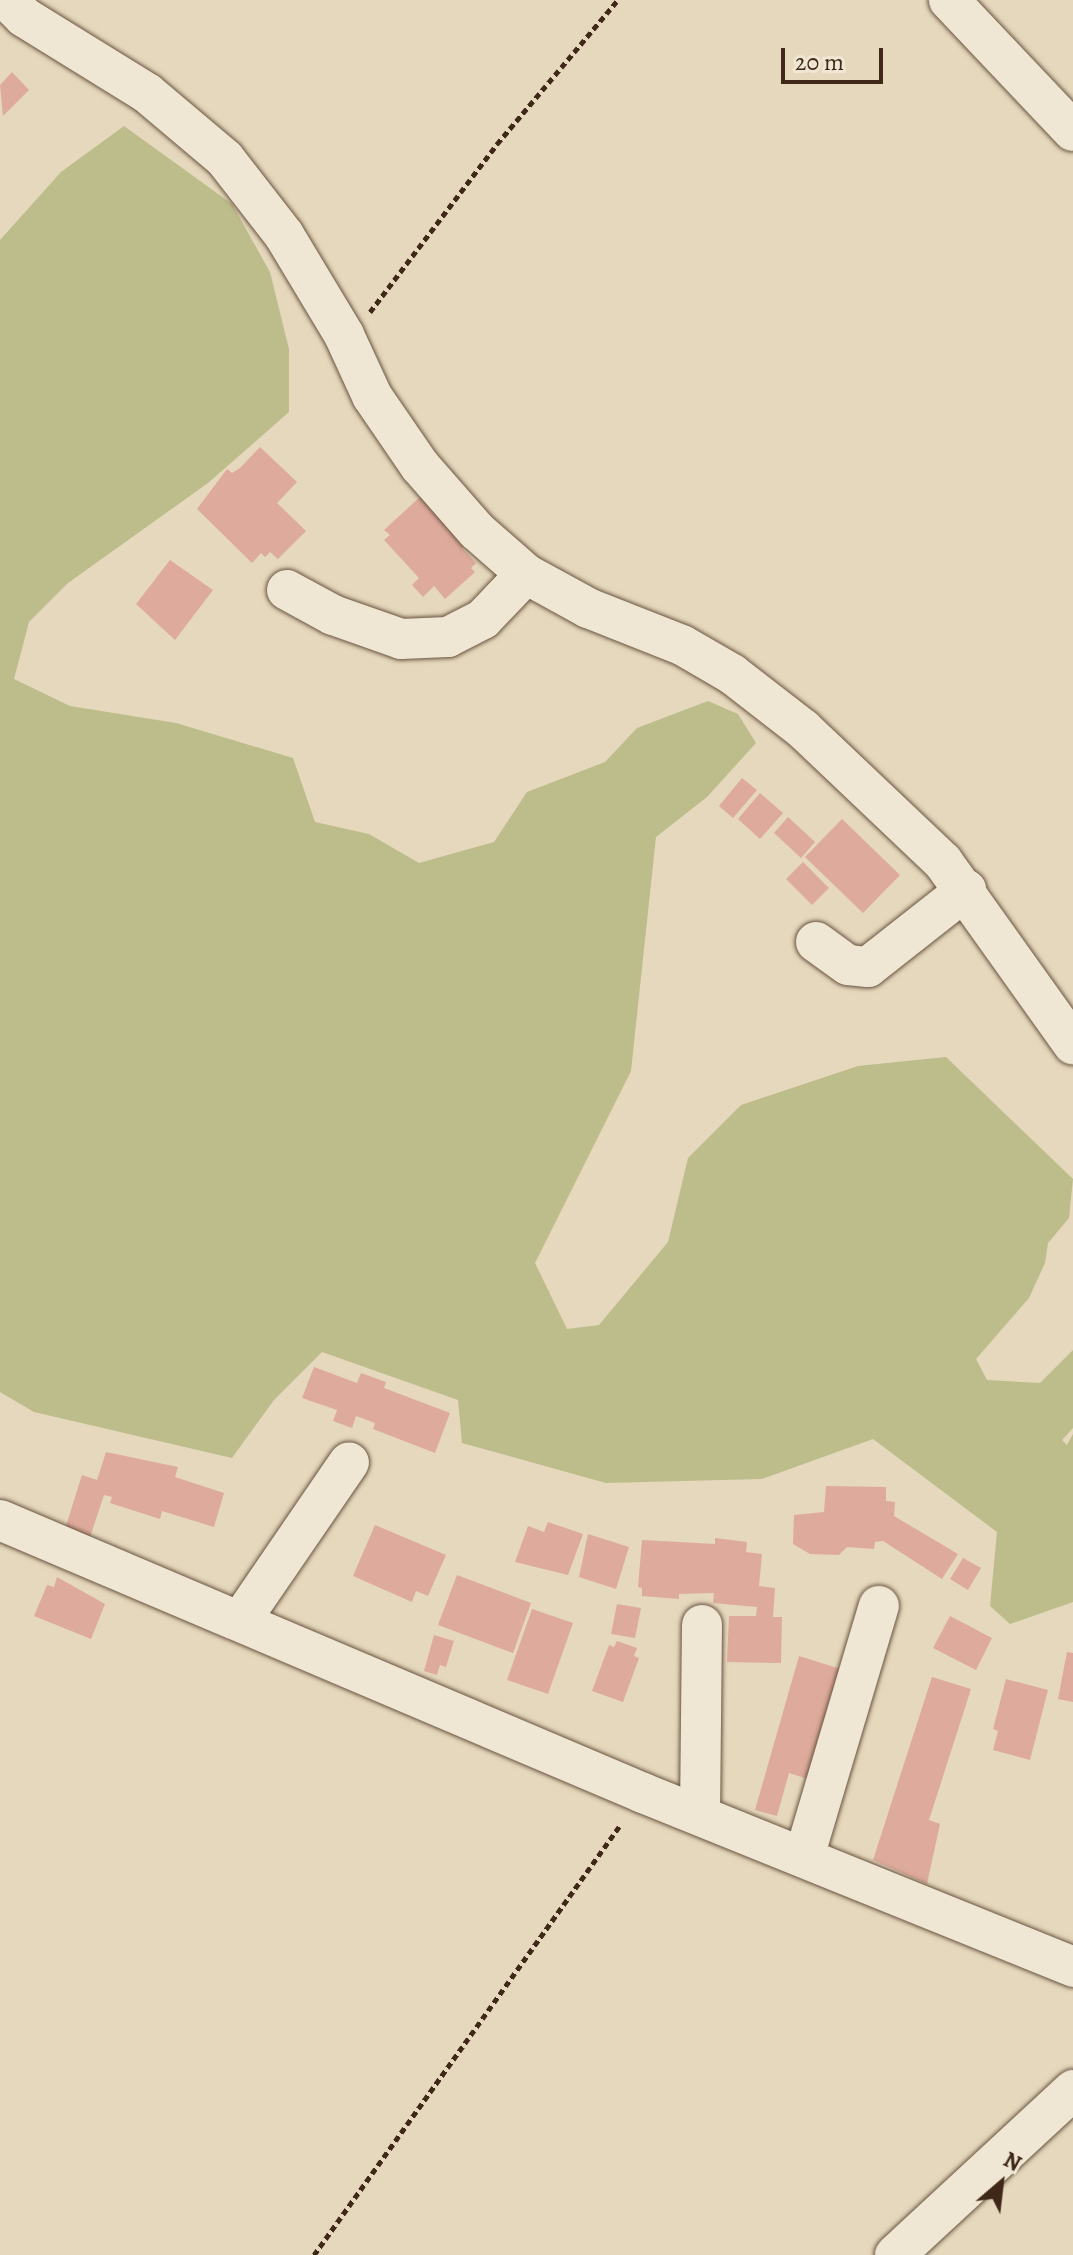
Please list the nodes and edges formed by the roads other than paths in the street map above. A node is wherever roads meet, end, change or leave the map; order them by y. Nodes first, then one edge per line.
1 (7, 0) edge
2 (949, 0) edge
3 (1073, 131) edge
4 (526, 574) junction
5 (287, 590) dead end
6 (966, 890) junction
7 (816, 942) dead end
8 (1073, 1044) edge
9 (349, 1462) dead end
10 (0, 1520) edge
11 (879, 1606) dead end
12 (241, 1620) junction
13 (702, 1625) dead end
14 (700, 1815) junction
15 (804, 1857) junction
16 (1073, 1967) edge
17 (1073, 2090) edge
18 (895, 2255) edge

1 - 4 street
2 - 3 street
4 - 5 street
4 - 6 street
6 - 7 street
6 - 8 street
9 - 12 street
10 - 12 street
11 - 15 street
12 - 14 street
13 - 14 street
14 - 15 street
15 - 16 street
17 - 18 street

